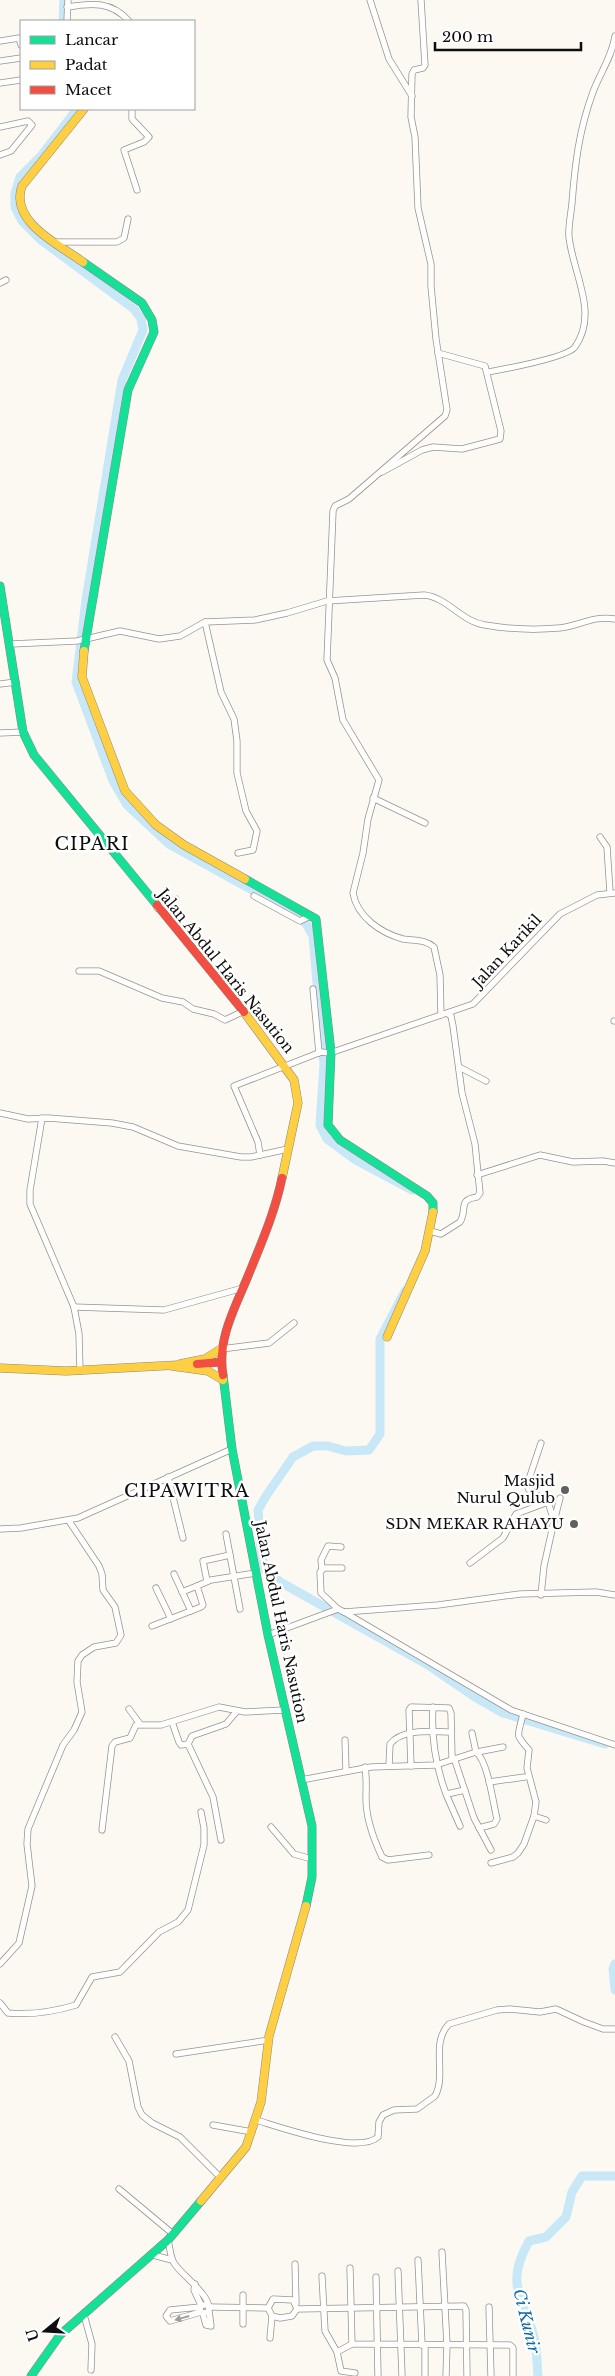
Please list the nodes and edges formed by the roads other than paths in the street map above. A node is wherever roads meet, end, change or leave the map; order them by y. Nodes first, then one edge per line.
1 (68, 0) edge
2 (370, 0) edge
3 (421, 0) edge
4 (68, 7) junction
5 (67, 20) edge
6 (128, 20) edge
7 (615, 36) edge
8 (0, 41) edge
9 (20, 42) edge
10 (20, 58) edge
11 (0, 62) edge
12 (20, 80) edge
13 (0, 84) edge
14 (412, 96) junction
15 (83, 110) edge
16 (132, 110) edge
17 (0, 128) edge
18 (0, 155) edge
19 (137, 190) dead end
20 (128, 219) dead end
21 (56, 242) junction
22 (438, 353) junction
23 (488, 372) junction
24 (374, 476) junction
25 (0, 586) edge
26 (329, 601) junction
27 (615, 619) edge
28 (205, 622) junction
29 (0, 636) edge
30 (10, 640) junction
31 (86, 640) junction
32 (16, 682) junction
33 (2, 685) edge
34 (23, 732) junction
35 (0, 733) edge
36 (373, 798) junction
37 (425, 823) dead end
38 (600, 838) dead end
39 (238, 853) dead end
40 (613, 893) edge
41 (254, 896) dead end
42 (176, 899) dead end
43 (158, 908) junction
44 (304, 918) junction
45 (79, 971) dead end
46 (313, 989) dead end
47 (244, 1012) junction
48 (445, 1014) junction
49 (320, 1052) junction
50 (331, 1052) junction
51 (286, 1067) junction
52 (458, 1067) junction
53 (486, 1081) dead end
54 (0, 1112) edge
55 (42, 1118) junction
56 (288, 1149) junction
57 (260, 1155) junction
58 (615, 1163) edge
59 (477, 1175) junction
60 (430, 1231) junction
61 (245, 1288) junction
62 (74, 1307) junction
63 (294, 1323) dead end
64 (387, 1337) dead end
65 (221, 1349) junction
66 (221, 1362) junction
67 (172, 1366) junction
68 (0, 1368) edge
69 (80, 1371) junction
70 (223, 1380) junction
71 (541, 1443) dead end
72 (232, 1449) junction
73 (168, 1477) junction
74 (560, 1498) dead end
75 (548, 1502) junction
76 (69, 1521) junction
77 (554, 1521) junction
78 (0, 1529) edge
79 (226, 1534) dead end
80 (183, 1538) dead end
81 (341, 1547) dead end
82 (230, 1555) junction
83 (470, 1563) dead end
84 (342, 1568) dead end
85 (322, 1569) junction
86 (256, 1573) junction
87 (174, 1574) dead end
88 (234, 1575) junction
89 (207, 1581) junction
90 (197, 1586) junction
91 (156, 1588) dead end
92 (182, 1592) junction
93 (541, 1595) junction
94 (615, 1595) edge
95 (240, 1609) dead end
96 (191, 1611) junction
97 (337, 1611) junction
98 (171, 1619) junction
99 (152, 1626) dead end
100 (268, 1636) junction
101 (433, 1707) junction
102 (129, 1709) dead end
103 (284, 1710) junction
104 (237, 1711) junction
105 (523, 1718) junction
106 (172, 1722) junction
107 (140, 1724) junction
108 (431, 1732) junction
109 (451, 1732) junction
110 (472, 1733) dead end
111 (409, 1735) junction
112 (344, 1740) dead end
113 (188, 1744) junction
114 (615, 1745) edge
115 (503, 1747) dead end
116 (476, 1752) junction
117 (453, 1759) junction
118 (436, 1765) junction
119 (390, 1766) junction
120 (411, 1766) junction
121 (365, 1767) junction
122 (346, 1770) junction
123 (525, 1777) dead end
124 (301, 1780) junction
125 (489, 1782) junction
126 (465, 1790) junction
127 (446, 1794) junction
128 (201, 1812) dead end
129 (534, 1816) junction
130 (546, 1820) dead end
131 (460, 1826) dead end
132 (271, 1827) dead end
133 (479, 1828) junction
134 (102, 1830) dead end
135 (221, 1840) dead end
136 (491, 1850) dead end
137 (429, 1855) dead end
138 (312, 1859) junction
139 (491, 1863) dead end
140 (0, 1964) edge
141 (0, 2003) edge
142 (615, 2029) edge
143 (114, 2037) dead end
144 (269, 2040) junction
145 (176, 2054) dead end
146 (256, 2120) junction
147 (213, 2125) dead end
148 (252, 2132) junction
149 (221, 2178) junction
150 (119, 2189) dead end
151 (171, 2237) junction
152 (442, 2252) dead end
153 (153, 2255) junction
154 (172, 2260) junction
155 (418, 2260) dead end
156 (295, 2264) dead end
157 (350, 2268) dead end
158 (398, 2271) dead end
159 (322, 2276) dead end
160 (376, 2277) dead end
161 (243, 2295) dead end
162 (296, 2306) junction
163 (420, 2306) junction
164 (447, 2306) junction
165 (489, 2306) dead end
166 (400, 2307) junction
167 (243, 2308) junction
168 (268, 2308) junction
169 (350, 2308) junction
170 (378, 2308) junction
171 (204, 2309) junction
172 (323, 2309) junction
173 (84, 2315) junction
174 (272, 2316) junction
175 (243, 2324) dead end
176 (270, 2338) dead end
177 (352, 2344) junction
178 (402, 2344) junction
179 (379, 2345) junction
180 (424, 2345) junction
181 (447, 2345) junction
182 (467, 2345) junction
183 (490, 2345) junction
184 (337, 2352) junction
185 (91, 2370) dead end
186 (355, 2373) dead end
187 (31, 2376) edge
188 (378, 2376) edge
189 (402, 2376) edge
190 (425, 2376) edge
191 (446, 2376) edge
192 (467, 2376) edge
193 (492, 2376) edge
194 (513, 2376) edge

1 - 4 street
2 - 14 street
3 - 14 street
4 - 5 street
4 - 6 street
7 - 23 street
8 - 9 street
10 - 11 street
12 - 13 street
14 - 22 street
15 - 21 main road
16 - 19 street
17 - 18 street
20 - 21 street
21 - 31 main road
22 - 23 street
22 - 24 street
23 - 24 street
24 - 26 street
25 - 30 main road, Jalan Abdul Haris Nasution
26 - 27 street
26 - 28 street
26 - 36 street
28 - 31 street
28 - 39 street
29 - 30 street
30 - 31 street
30 - 32 main road, Jalan Abdul Haris Nasution
31 - 44 main road
32 - 33 street
32 - 34 main road, Jalan Abdul Haris Nasution
34 - 35 street
34 - 43 main road, Jalan Abdul Haris Nasution
36 - 37 street
36 - 48 street
38 - 40 street
40 - 48 street, Jalan Karikil
41 - 44 street
42 - 43 street
43 - 47 main road, Jalan Abdul Haris Nasution
44 - 50 main road
45 - 47 street
46 - 49 street
47 - 51 main road, Jalan Abdul Haris Nasution
48 - 50 street, Jalan Karikil
48 - 52 street
49 - 50 street
49 - 51 street
50 - 60 main road
51 - 56 main road, Jalan Abdul Haris Nasution
51 - 57 street
52 - 53 street
52 - 59 street
54 - 55 street
55 - 57 street
55 - 62 street
56 - 57 street
56 - 61 main road, Jalan Abdul Haris Nasution
58 - 59 street
59 - 60 street
60 - 64 main road
61 - 62 street
61 - 65 main road, Jalan Abdul Haris Nasution
62 - 69 street
63 - 65 street
65 - 66 main road, Jalan Abdul Haris Nasution
65 - 67 main road
66 - 67 main road
66 - 70 main road, Jalan Abdul Haris Nasution
67 - 69 main road
67 - 70 main road
68 - 69 main road
70 - 72 main road, Jalan Abdul Haris Nasution
71 - 75 street
72 - 73 street
72 - 86 main road, Jalan Abdul Haris Nasution
73 - 76 street
73 - 80 street
74 - 77 street
75 - 77 street
75 - 83 street
76 - 78 street
76 - 140 street
77 - 93 street
79 - 82 street
81 - 85 street
82 - 88 street
82 - 89 street
84 - 85 street
85 - 97 street
86 - 88 street
86 - 100 main road, Jalan Abdul Haris Nasution
87 - 92 street
88 - 89 street
88 - 95 street
89 - 90 street
90 - 92 street
90 - 96 street
91 - 98 street
92 - 96 street
93 - 94 street
93 - 97 street
96 - 98 street
97 - 100 street
97 - 105 street
98 - 99 street
100 - 103 main road, Jalan Abdul Haris Nasution
101 - 108 street
101 - 109 street
101 - 111 street
102 - 107 street
103 - 104 street
103 - 124 main road, Jalan Abdul Haris Nasution
104 - 106 street
104 - 113 street
105 - 114 street
105 - 129 street
106 - 107 street
106 - 113 street
107 - 134 street
108 - 109 street
108 - 111 street
108 - 118 street
109 - 117 street
110 - 116 street
111 - 119 street
111 - 120 street
112 - 122 street
113 - 135 street
115 - 116 street
116 - 117 street
116 - 125 street
117 - 118 street
117 - 126 street
118 - 120 street
118 - 127 street
119 - 120 street
119 - 121 street
121 - 122 street
121 - 137 street
122 - 124 street
123 - 125 street
124 - 138 main road, Jalan Abdul Haris Nasution
125 - 133 street
126 - 127 street
126 - 133 street
127 - 131 street
128 - 141 street
129 - 130 street
129 - 139 street
132 - 138 street
133 - 136 street
138 - 144 main road, Jalan Abdul Haris Nasution
142 - 146 street
143 - 149 street
144 - 145 street
144 - 146 main road, Jalan Abdul Haris Nasution
146 - 148 main road, Jalan Abdul Haris Nasution
147 - 148 street
148 - 149 main road, Jalan Abdul Haris Nasution
149 - 151 main road, Jalan Abdul Haris Nasution
150 - 151 street
151 - 153 main road, Jalan Abdul Haris Nasution
151 - 154 street
152 - 164 street
153 - 154 street
153 - 173 main road, Jalan Abdul Haris Nasution
154 - 171 street
155 - 163 street
156 - 162 street
157 - 169 street
158 - 166 street
159 - 172 street
160 - 170 street
161 - 167 street
162 - 168 street
162 - 172 street
162 - 174 street
163 - 164 street
163 - 166 street
163 - 180 street
164 - 181 street
164 - 182 street
165 - 183 street
166 - 170 street
166 - 178 street
167 - 168 street
167 - 171 street
167 - 175 street
168 - 174 street
169 - 170 street
169 - 172 street
169 - 177 street
170 - 179 street
171 -> 171 street
172 - 184 street
173 - 185 street
173 - 187 main road, Jalan Abdul Haris Nasution
174 - 176 street
177 - 179 street
177 - 184 street
178 - 179 street
178 - 180 street
178 - 189 street
179 - 188 street
180 - 181 street
180 - 190 street
181 - 182 street
181 - 191 street
182 - 183 street
182 - 192 street
183 - 193 street
183 - 194 street
184 - 186 street

